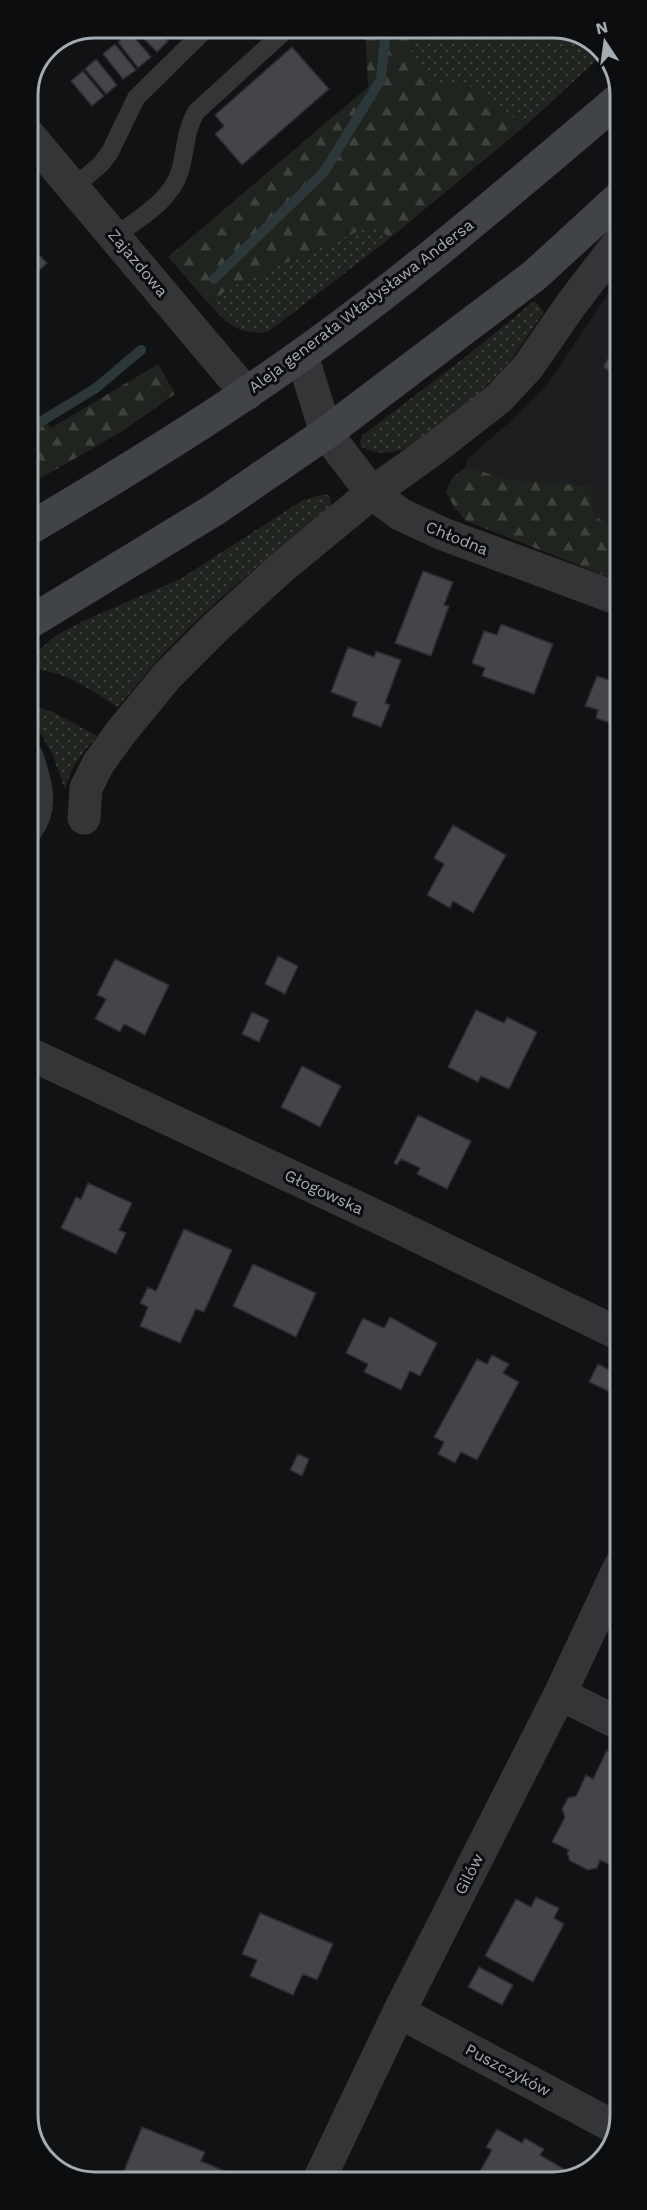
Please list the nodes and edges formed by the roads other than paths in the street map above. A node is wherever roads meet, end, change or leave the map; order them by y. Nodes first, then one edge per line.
1 (197, 38) edge
2 (277, 38) edge
3 (610, 106) edge
4 (38, 146) edge
5 (73, 188) junction
6 (610, 206) edge
7 (115, 236) junction
8 (610, 254) edge
9 (302, 355) junction
10 (247, 394) junction
11 (326, 433) junction
12 (372, 493) junction
13 (38, 524) edge
14 (610, 596) edge
15 (38, 617) edge
16 (84, 818) dead end
17 (38, 1058) edge
18 (610, 1329) edge
19 (610, 1587) edge
20 (560, 1694) junction
21 (610, 1719) edge
22 (399, 2012) junction
23 (609, 2124) edge
24 (323, 2172) edge

1 - 5 lane
2 - 7 lane
3 - 9 main road, Aleja generała Władysława Andersa
4 - 5 street, Zajazdowa
5 - 7 street, Zajazdowa
6 - 11 main road
7 - 10 street, Zajazdowa
8 - 12 street
9 - 10 main road, Aleja generała Władysława Andersa
9 - 11 street
10 - 13 main road, Aleja generała Władysława Andersa
11 - 12 street, Chłodna
11 - 15 main road
12 - 14 street, Chłodna
12 - 16 street
17 - 18 street, Głogowska
19 - 20 street, Gilów
20 - 21 street
20 - 22 street, Gilów
22 - 23 street, Puszczyków
22 - 24 street, Gilów

